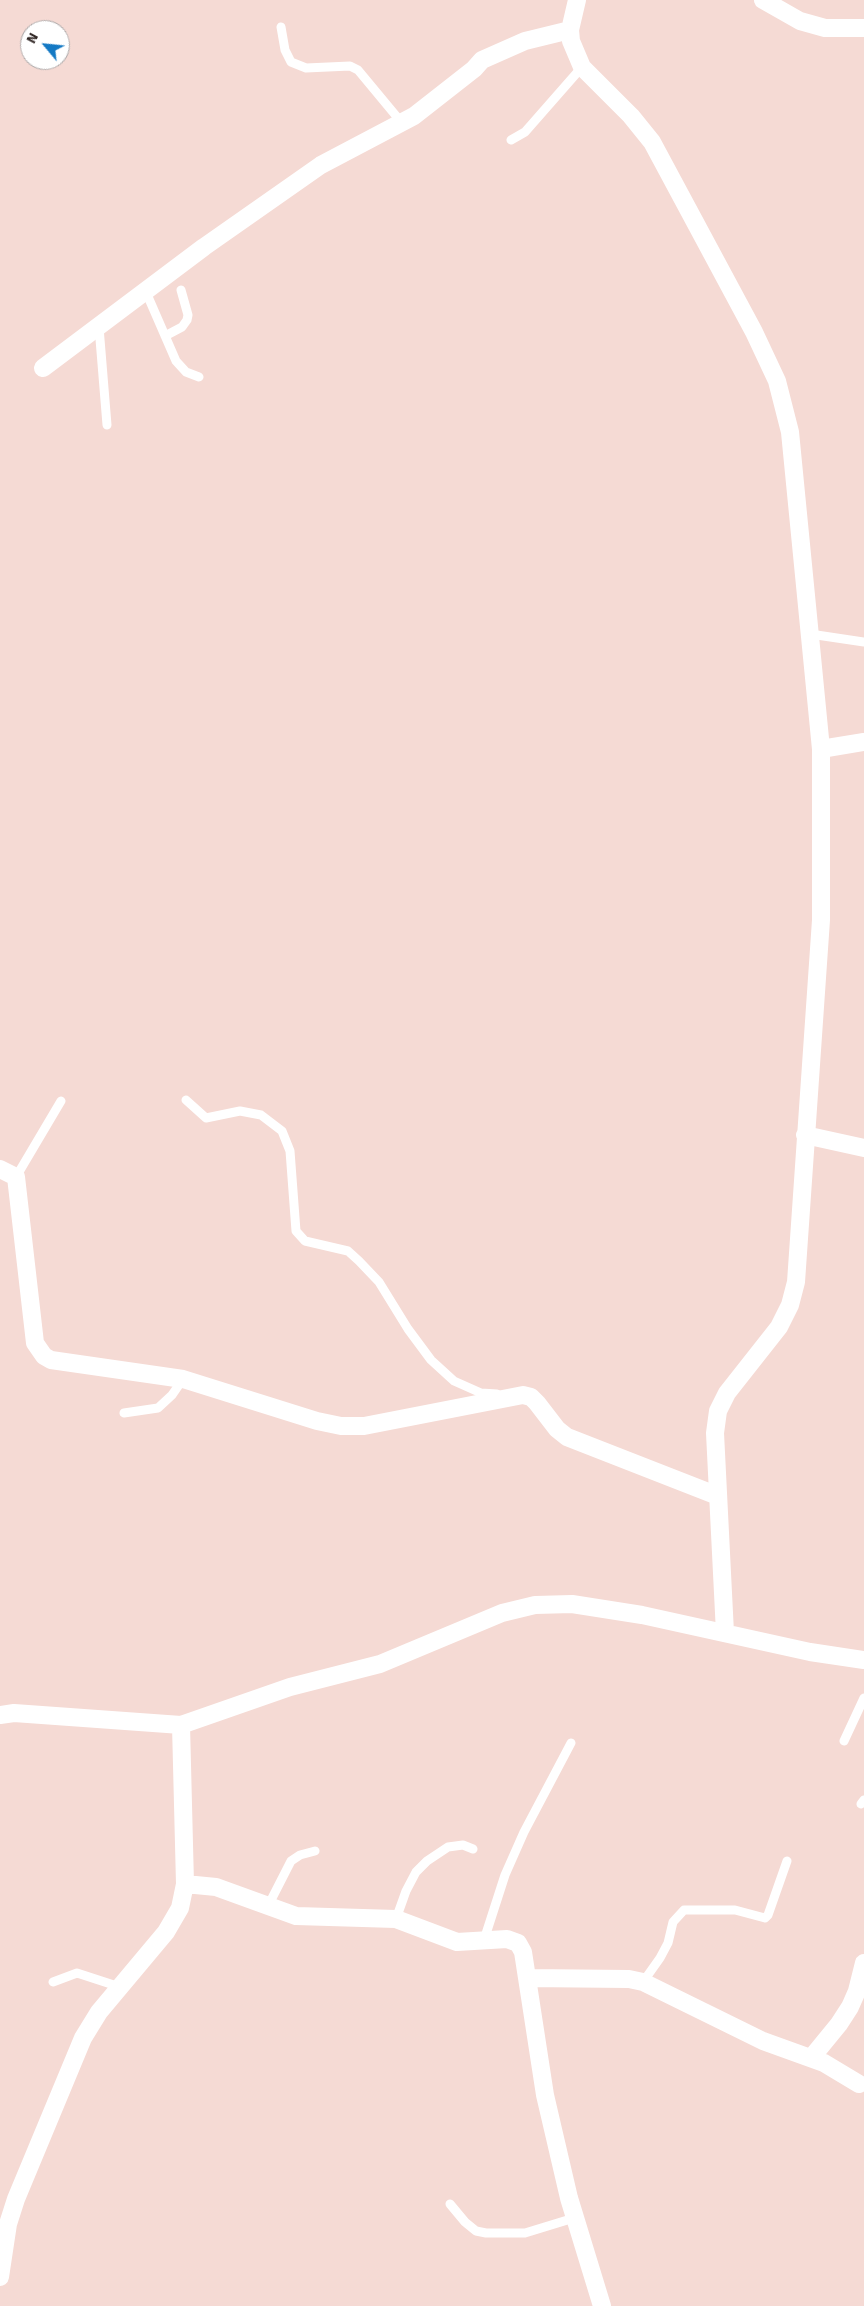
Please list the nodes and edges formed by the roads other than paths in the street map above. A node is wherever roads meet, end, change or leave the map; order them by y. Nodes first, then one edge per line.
1 (578, 0) edge
2 (763, 0) edge
3 (281, 27) dead end
4 (864, 28) edge
5 (570, 30) junction
6 (582, 68) junction
7 (402, 123) junction
8 (511, 140) dead end
9 (180, 290) dead end
10 (146, 292) junction
11 (99, 326) junction
12 (165, 336) junction
13 (43, 368) dead end
14 (199, 377) dead end
15 (107, 425) dead end
16 (810, 634) junction
17 (864, 642) edge
18 (864, 742) edge
19 (821, 749) junction
20 (186, 1100) dead end
21 (61, 1101) dead end
22 (805, 1135) junction
23 (864, 1148) edge
24 (8, 1173) edge
25 (183, 1378) junction
26 (522, 1396) junction
27 (124, 1413) dead end
28 (718, 1496) junction
29 (725, 1633) junction
30 (864, 1660) edge
31 (864, 1698) edge
32 (0, 1715) edge
33 (182, 1725) junction
34 (844, 1741) dead end
35 (571, 1742) dead end
36 (473, 1849) dead end
37 (315, 1851) dead end
38 (787, 1861) dead end
39 (185, 1884) junction
40 (268, 1906) junction
41 (396, 1919) junction
42 (484, 1940) junction
43 (864, 1964) edge
44 (527, 1978) junction
45 (53, 1982) dead end
46 (643, 1982) junction
47 (120, 1987) junction
48 (812, 2057) junction
49 (859, 2084) dead end
50 (450, 2204) dead end
51 (574, 2218) junction
52 (0, 2272) edge
53 (602, 2306) edge

1 - 5 street
2 - 4 street
3 - 7 lane
5 - 6 street
5 - 7 street
6 - 8 lane
6 - 16 street
7 - 10 street
9 - 12 lane
10 - 11 street
10 - 12 lane
11 - 13 street
11 - 15 lane
12 - 14 lane
16 - 17 lane
16 - 19 street
18 - 19 street
19 - 22 street
20 - 26 lane
21 - 24 lane
22 - 23 street
22 - 28 street
24 - 25 street
25 - 26 street
25 - 27 lane
26 - 28 street
28 - 29 street
29 - 30 street
29 - 33 street
31 - 34 lane
32 - 33 street
33 - 39 street
35 - 42 lane
36 - 41 lane
37 - 40 lane
38 - 46 lane
39 - 40 street
39 - 47 street
40 - 41 street
41 - 42 street
42 - 44 street
43 - 48 street
44 - 46 street
44 - 51 street
45 - 47 lane
46 - 48 street
47 - 52 street
48 - 49 street
50 - 51 lane
51 - 53 street

